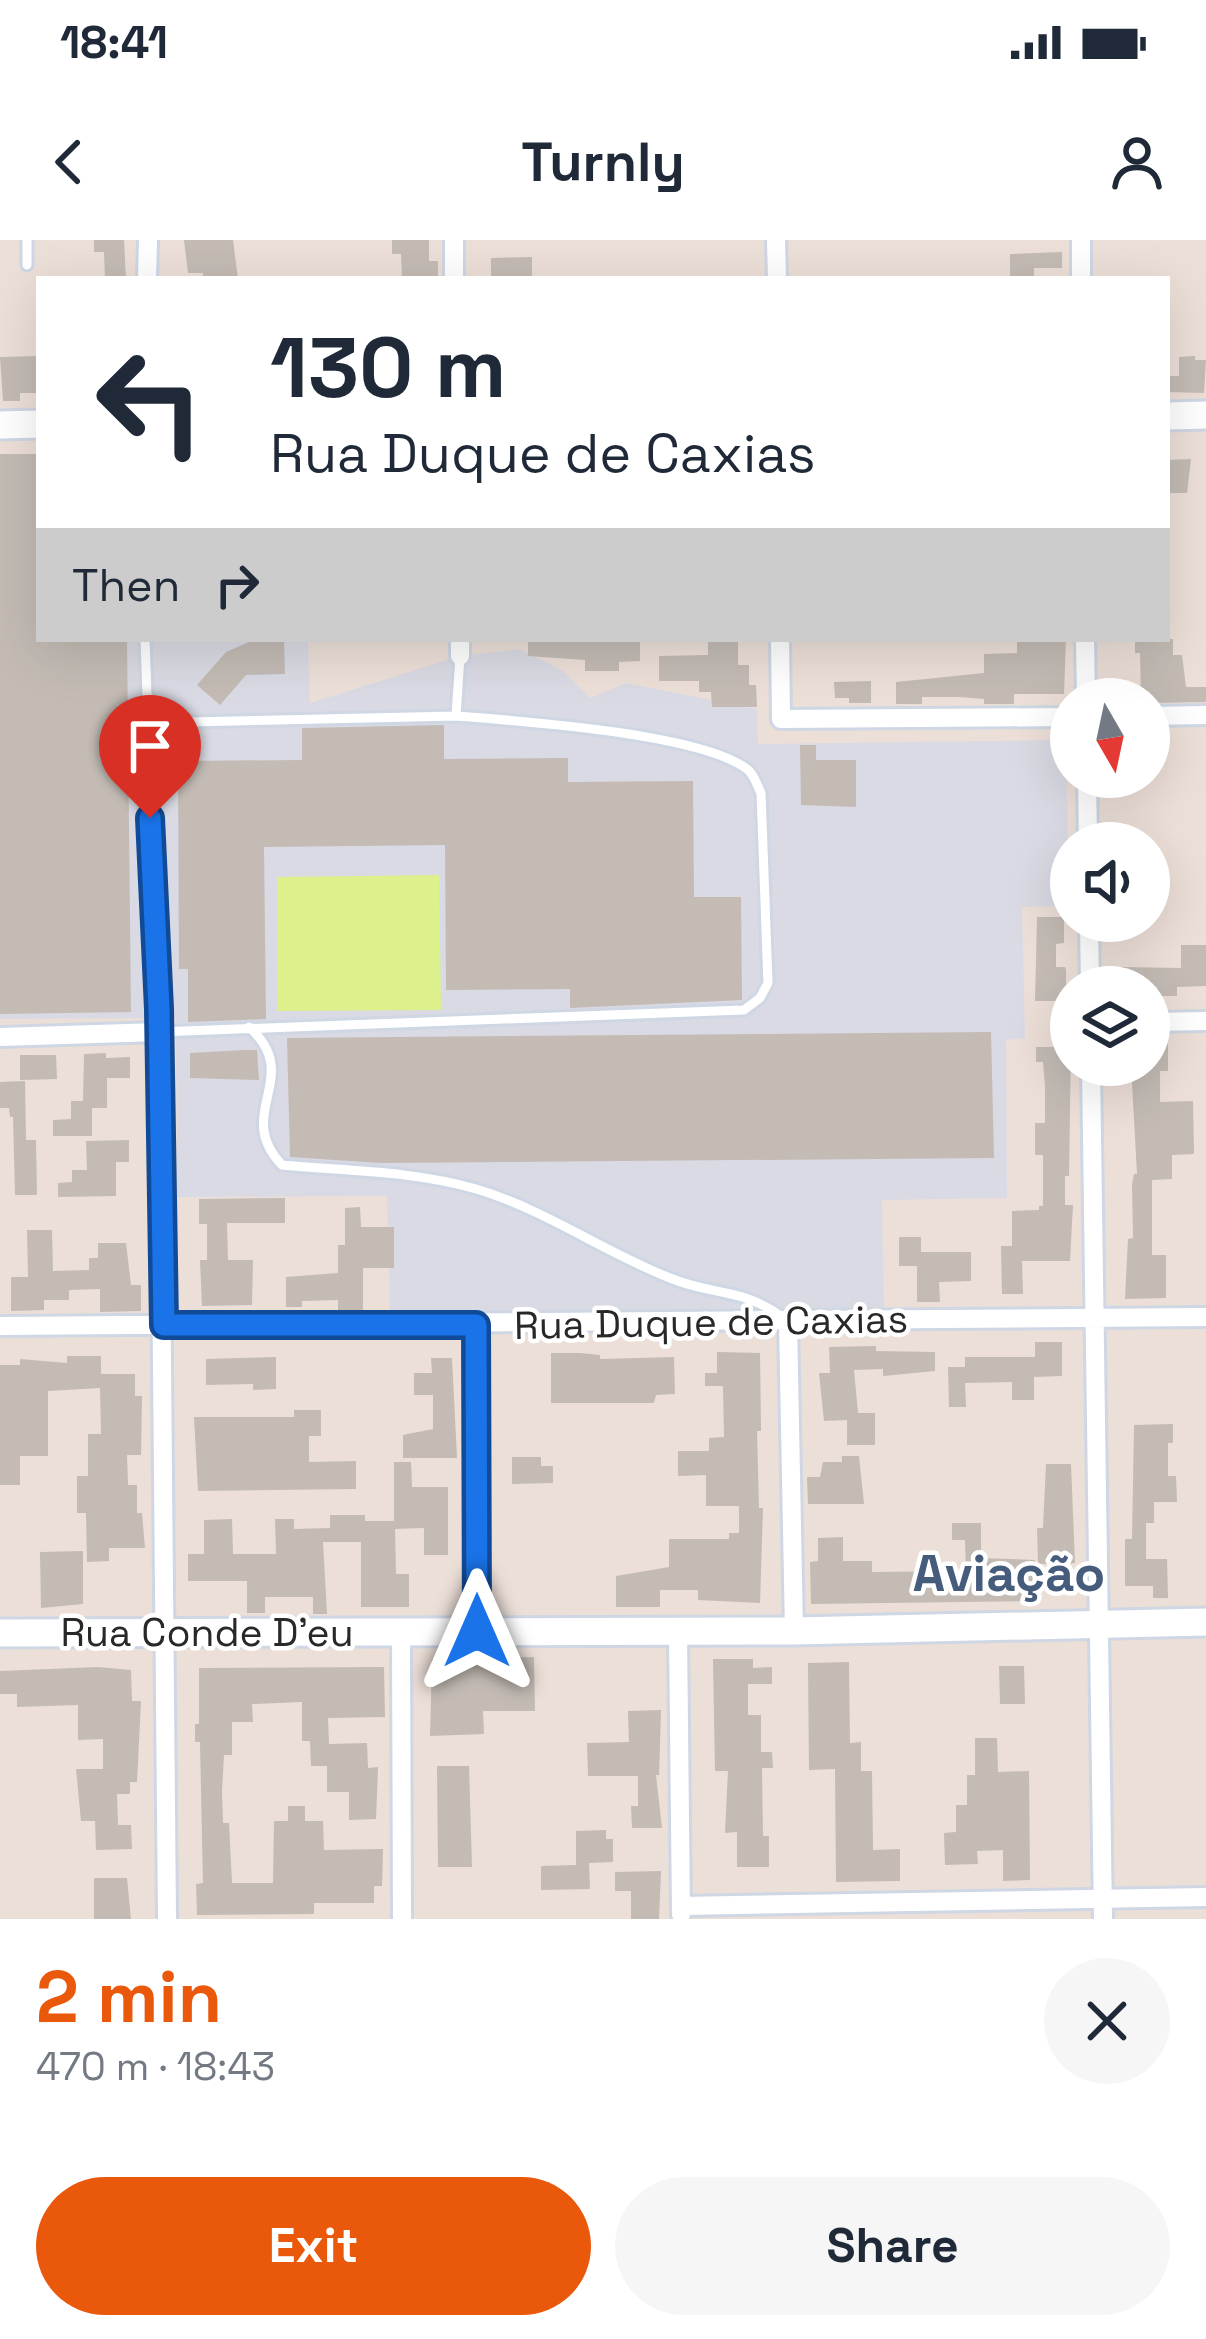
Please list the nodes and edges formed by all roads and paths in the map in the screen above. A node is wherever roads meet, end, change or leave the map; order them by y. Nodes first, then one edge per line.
1 (27, 240) edge
2 (148, 240) edge
3 (454, 240) edge
4 (776, 240) edge
5 (1081, 240) edge
6 (27, 265) dead end
7 (147, 276) edge
8 (454, 276) edge
9 (777, 276) edge
10 (1081, 276) edge
11 (1170, 416) edge
12 (1206, 416) edge
13 (36, 424) edge
14 (0, 425) edge
15 (145, 642) edge
16 (780, 642) edge
17 (1085, 642) edge
18 (460, 647) edge
19 (1086, 678) edge
20 (1206, 715) edge
21 (456, 716) junction
22 (1170, 716) edge
23 (1050, 717) edge
24 (146, 723) junction
25 (1206, 1021) edge
26 (1170, 1022) edge
27 (248, 1027) junction
28 (159, 1032) junction
29 (0, 1037) edge
30 (1091, 1086) edge
31 (1206, 1317) edge
32 (1094, 1318) junction
33 (788, 1322) junction
34 (164, 1325) junction
35 (476, 1325) junction
36 (0, 1326) edge
37 (1206, 1622) edge
38 (1099, 1624) junction
39 (401, 1630) junction
40 (794, 1630) junction
41 (477, 1631) junction
42 (678, 1632) junction
43 (0, 1633) edge
44 (166, 1635) junction
45 (1206, 1897) edge
46 (1103, 1898) junction
47 (681, 1913) edge
48 (167, 1919) edge
49 (402, 1919) edge
50 (1103, 1919) edge

1 - 6 lane
2 - 7 street
3 - 8 street
4 - 9 street
5 - 10 street
11 - 12 street
13 - 14 street
15 - 24 lane
16 - 23 street
17 - 19 street
18 - 21 lane
20 - 22 street
21 - 24 lane
21 - 27 lane
24 - 28 lane
25 - 26 street
27 - 28 lane
27 - 33 lane
28 - 29 street
28 - 34 street
30 - 32 street
31 - 32 street, Rua Duque de Caxias
32 - 33 street, Rua Duque de Caxias
32 - 38 street
33 - 35 street, Rua Duque de Caxias
33 - 40 street
34 - 35 street, Rua Duque de Caxias
34 - 36 street, Rua Duque de Caxias
34 - 44 street
35 - 41 street
37 - 38 street, Rua Conde D'eu
38 - 40 street, Rua Conde D'eu
38 - 46 street
39 - 41 street, Rua Conde D'eu
39 - 44 street, Rua Conde D'eu
39 - 49 street
40 - 42 street, Rua Conde D'eu
41 - 42 street, Rua Conde D'eu
42 - 47 street
43 - 44 street, Rua Conde D'eu
44 - 48 street
45 - 46 street
46 - 47 street
46 - 50 street

